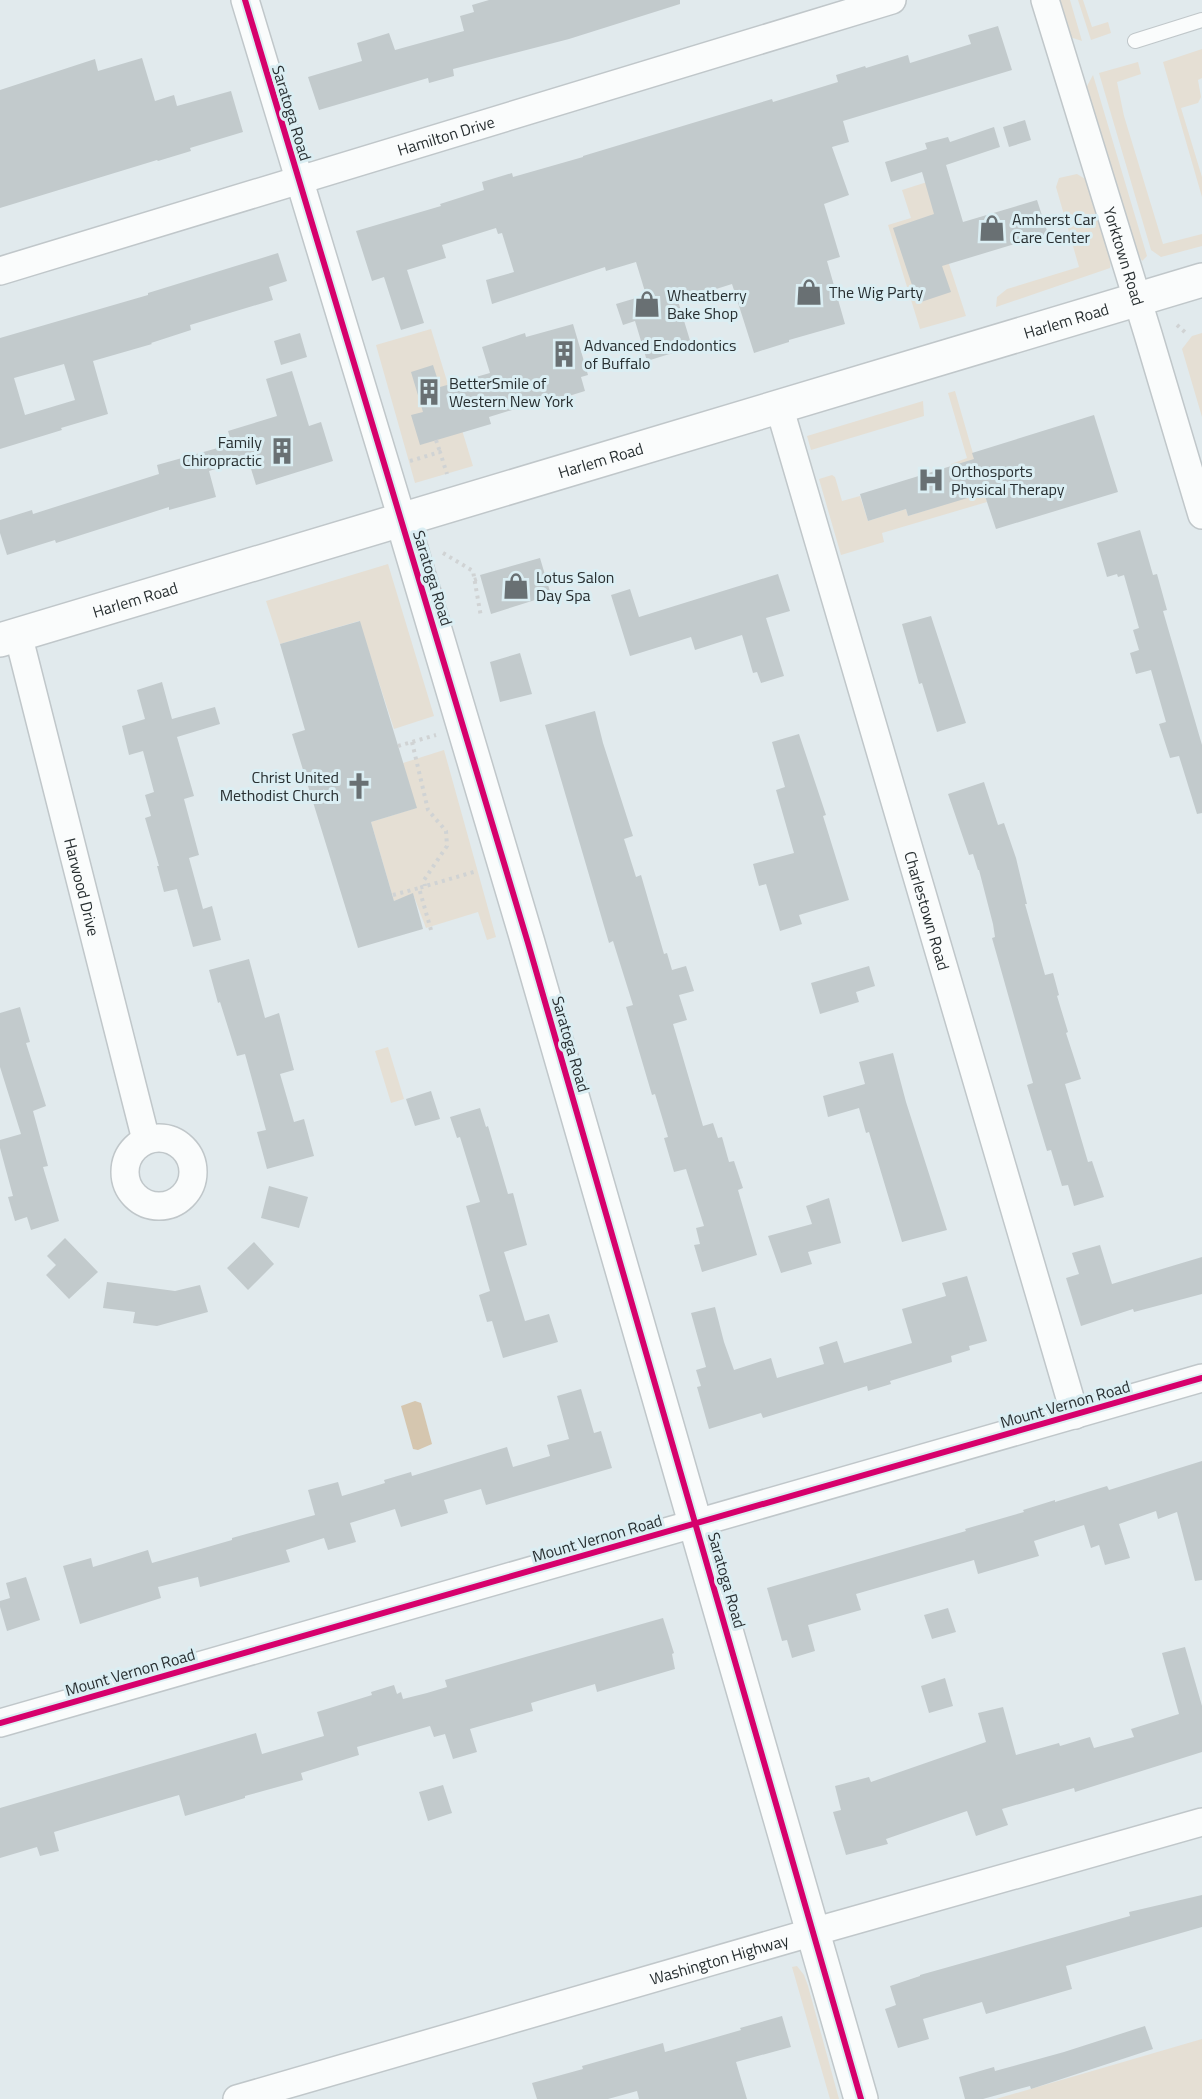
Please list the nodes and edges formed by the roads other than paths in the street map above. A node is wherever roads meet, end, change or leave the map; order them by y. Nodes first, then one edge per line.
1 (245, 0) edge
2 (892, 0) edge
3 (1045, 0) edge
4 (1202, 20) edge
5 (1135, 41) dead end
6 (298, 181) junction
7 (0, 271) edge
8 (1202, 280) edge
9 (1138, 298) junction
10 (778, 406) junction
11 (1202, 515) edge
12 (402, 519) junction
13 (9, 637) edge
14 (146, 1140) dead end
15 (1202, 1378) edge
16 (1075, 1415) junction
17 (696, 1523) junction
18 (0, 1723) edge
19 (1202, 1822) edge
20 (813, 1932) junction
21 (237, 2099) edge
22 (861, 2099) edge

1 - 6 street, Saratoga Road
2 - 6 street, Hamilton Drive
3 - 9 street, Yorktown Road
4 - 5 lane
6 - 7 street, Hamilton Drive
6 - 12 street, Saratoga Road
8 - 9 street, Harlem Road
9 - 10 street, Harlem Road
9 - 11 street, Yorktown Road
10 - 12 street, Harlem Road
10 - 16 street, Charlestown Road
12 - 13 street, Harlem Road
12 - 17 street, Saratoga Road
13 - 14 street, Harwood Drive
15 - 16 street, Mount Vernon Road
16 - 17 street, Mount Vernon Road
17 - 18 street, Mount Vernon Road
17 - 20 street, Saratoga Road
19 - 20 street, Washington Highway
20 - 21 street, Washington Highway
20 - 22 street, Saratoga Road

